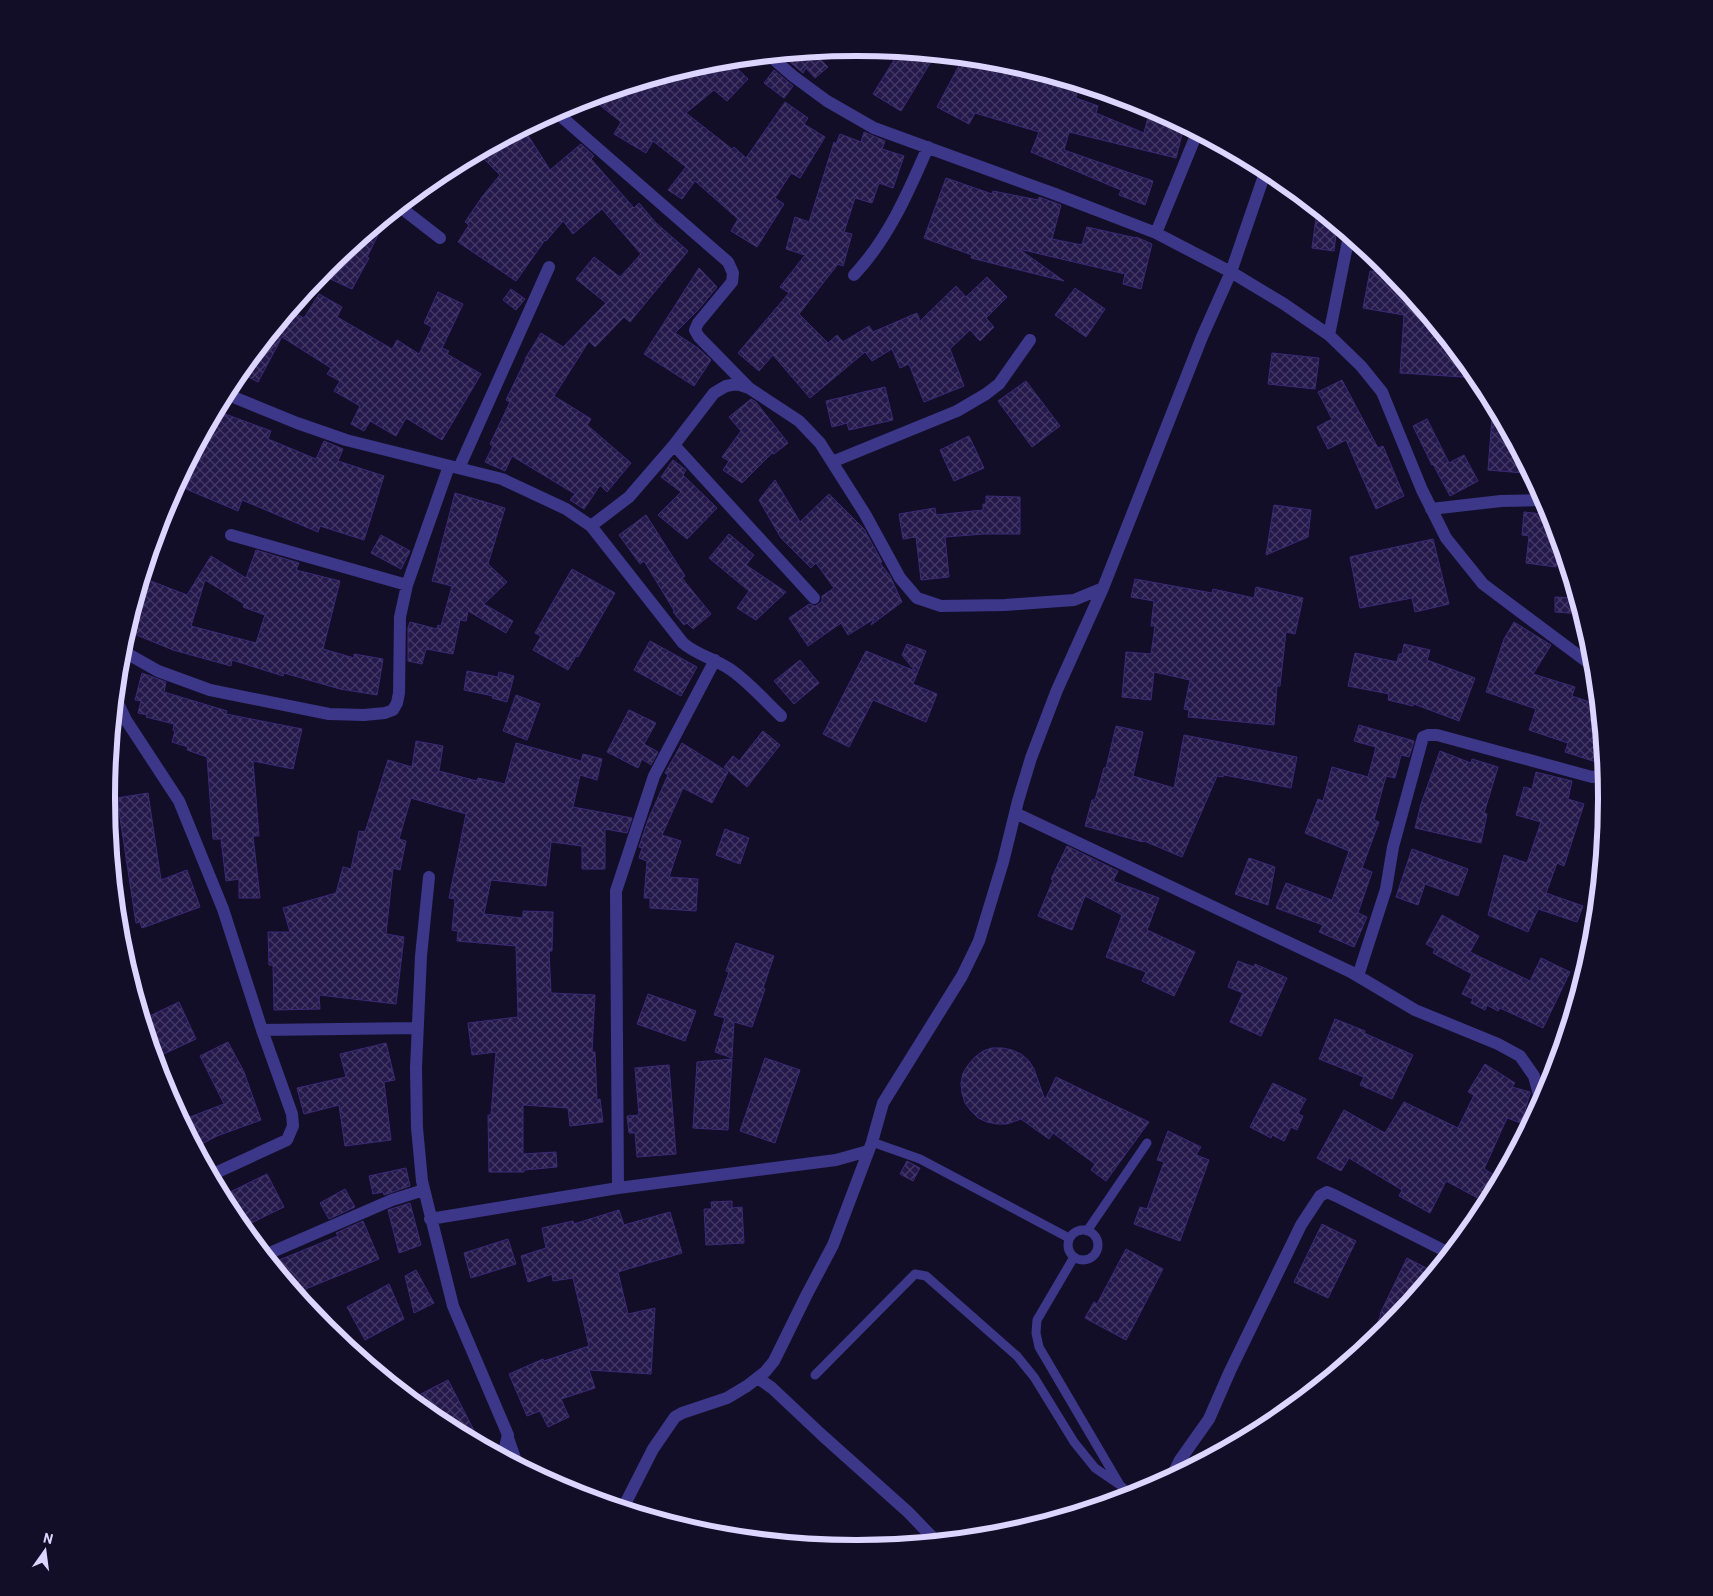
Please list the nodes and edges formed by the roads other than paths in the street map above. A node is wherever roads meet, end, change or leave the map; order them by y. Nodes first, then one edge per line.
1 (776, 61) edge
2 (562, 118) edge
3 (1195, 138) edge
4 (928, 147) junction
5 (1263, 178) edge
6 (404, 210) edge
7 (1156, 233) junction
8 (440, 238) dead end
9 (1347, 241) edge
10 (549, 267) dead end
11 (1231, 272) junction
12 (854, 275) dead end
13 (1329, 335) junction
14 (1030, 340) dead end
15 (750, 388) junction
16 (233, 397) edge
17 (674, 445) junction
18 (832, 462) junction
19 (454, 467) junction
20 (1536, 500) edge
21 (1431, 509) junction
22 (591, 526) junction
23 (231, 535) dead end
24 (407, 585) junction
25 (1103, 588) junction
26 (814, 598) dead end
27 (129, 654) edge
28 (715, 660) junction
29 (1585, 660) edge
30 (120, 708) edge
31 (781, 716) dead end
32 (1598, 776) edge
33 (1015, 813) junction
34 (429, 877) dead end
35 (1358, 976) junction
36 (418, 1028) junction
37 (262, 1030) junction
38 (1538, 1091) edge
39 (1147, 1143) dead end
40 (870, 1147) junction
41 (216, 1173) edge
42 (618, 1188) junction
43 (424, 1190) junction
44 (430, 1219) junction
45 (1087, 1231) junction
46 (1069, 1238) junction
47 (1444, 1251) edge
48 (270, 1253) edge
49 (1074, 1257) junction
50 (815, 1375) dead end
51 (758, 1378) junction
52 (508, 1435) junction
53 (504, 1450) edge
54 (514, 1456) edge
55 (1177, 1467) edge
56 (1120, 1485) junction
57 (1125, 1489) edge
58 (626, 1502) edge
59 (931, 1535) edge

1 - 4 street
2 - 15 street
3 - 7 street
4 - 7 street
4 - 12 street
5 - 11 street
6 - 8 street
7 - 11 street
9 - 13 street
10 - 19 street
11 - 13 street
11 - 25 street
13 - 21 street
14 - 18 street
15 - 17 street
15 - 18 street
16 - 19 street
17 - 22 street
17 - 26 street
18 - 25 street
19 - 22 street
19 - 24 street
20 - 21 street
21 - 29 street
22 - 28 street
23 - 24 street
24 - 27 street
25 - 33 street
28 - 31 street
28 - 42 street
30 - 37 street
32 - 35 street
33 - 35 street
33 - 40 street
34 - 36 street
35 - 38 street
36 - 37 street
36 - 43 street
37 - 41 street
39 - 45 lane
40 - 42 street
40 - 46 lane
40 - 51 street
42 - 44 street
43 - 44 street
43 - 48 street
44 - 52 street
45 - 46 lane
45 - 49 lane
46 - 49 lane
47 - 55 street
49 - 56 lane
50 - 56 lane
51 - 58 street
51 - 59 street
52 - 53 street
52 - 54 street
56 - 57 lane

